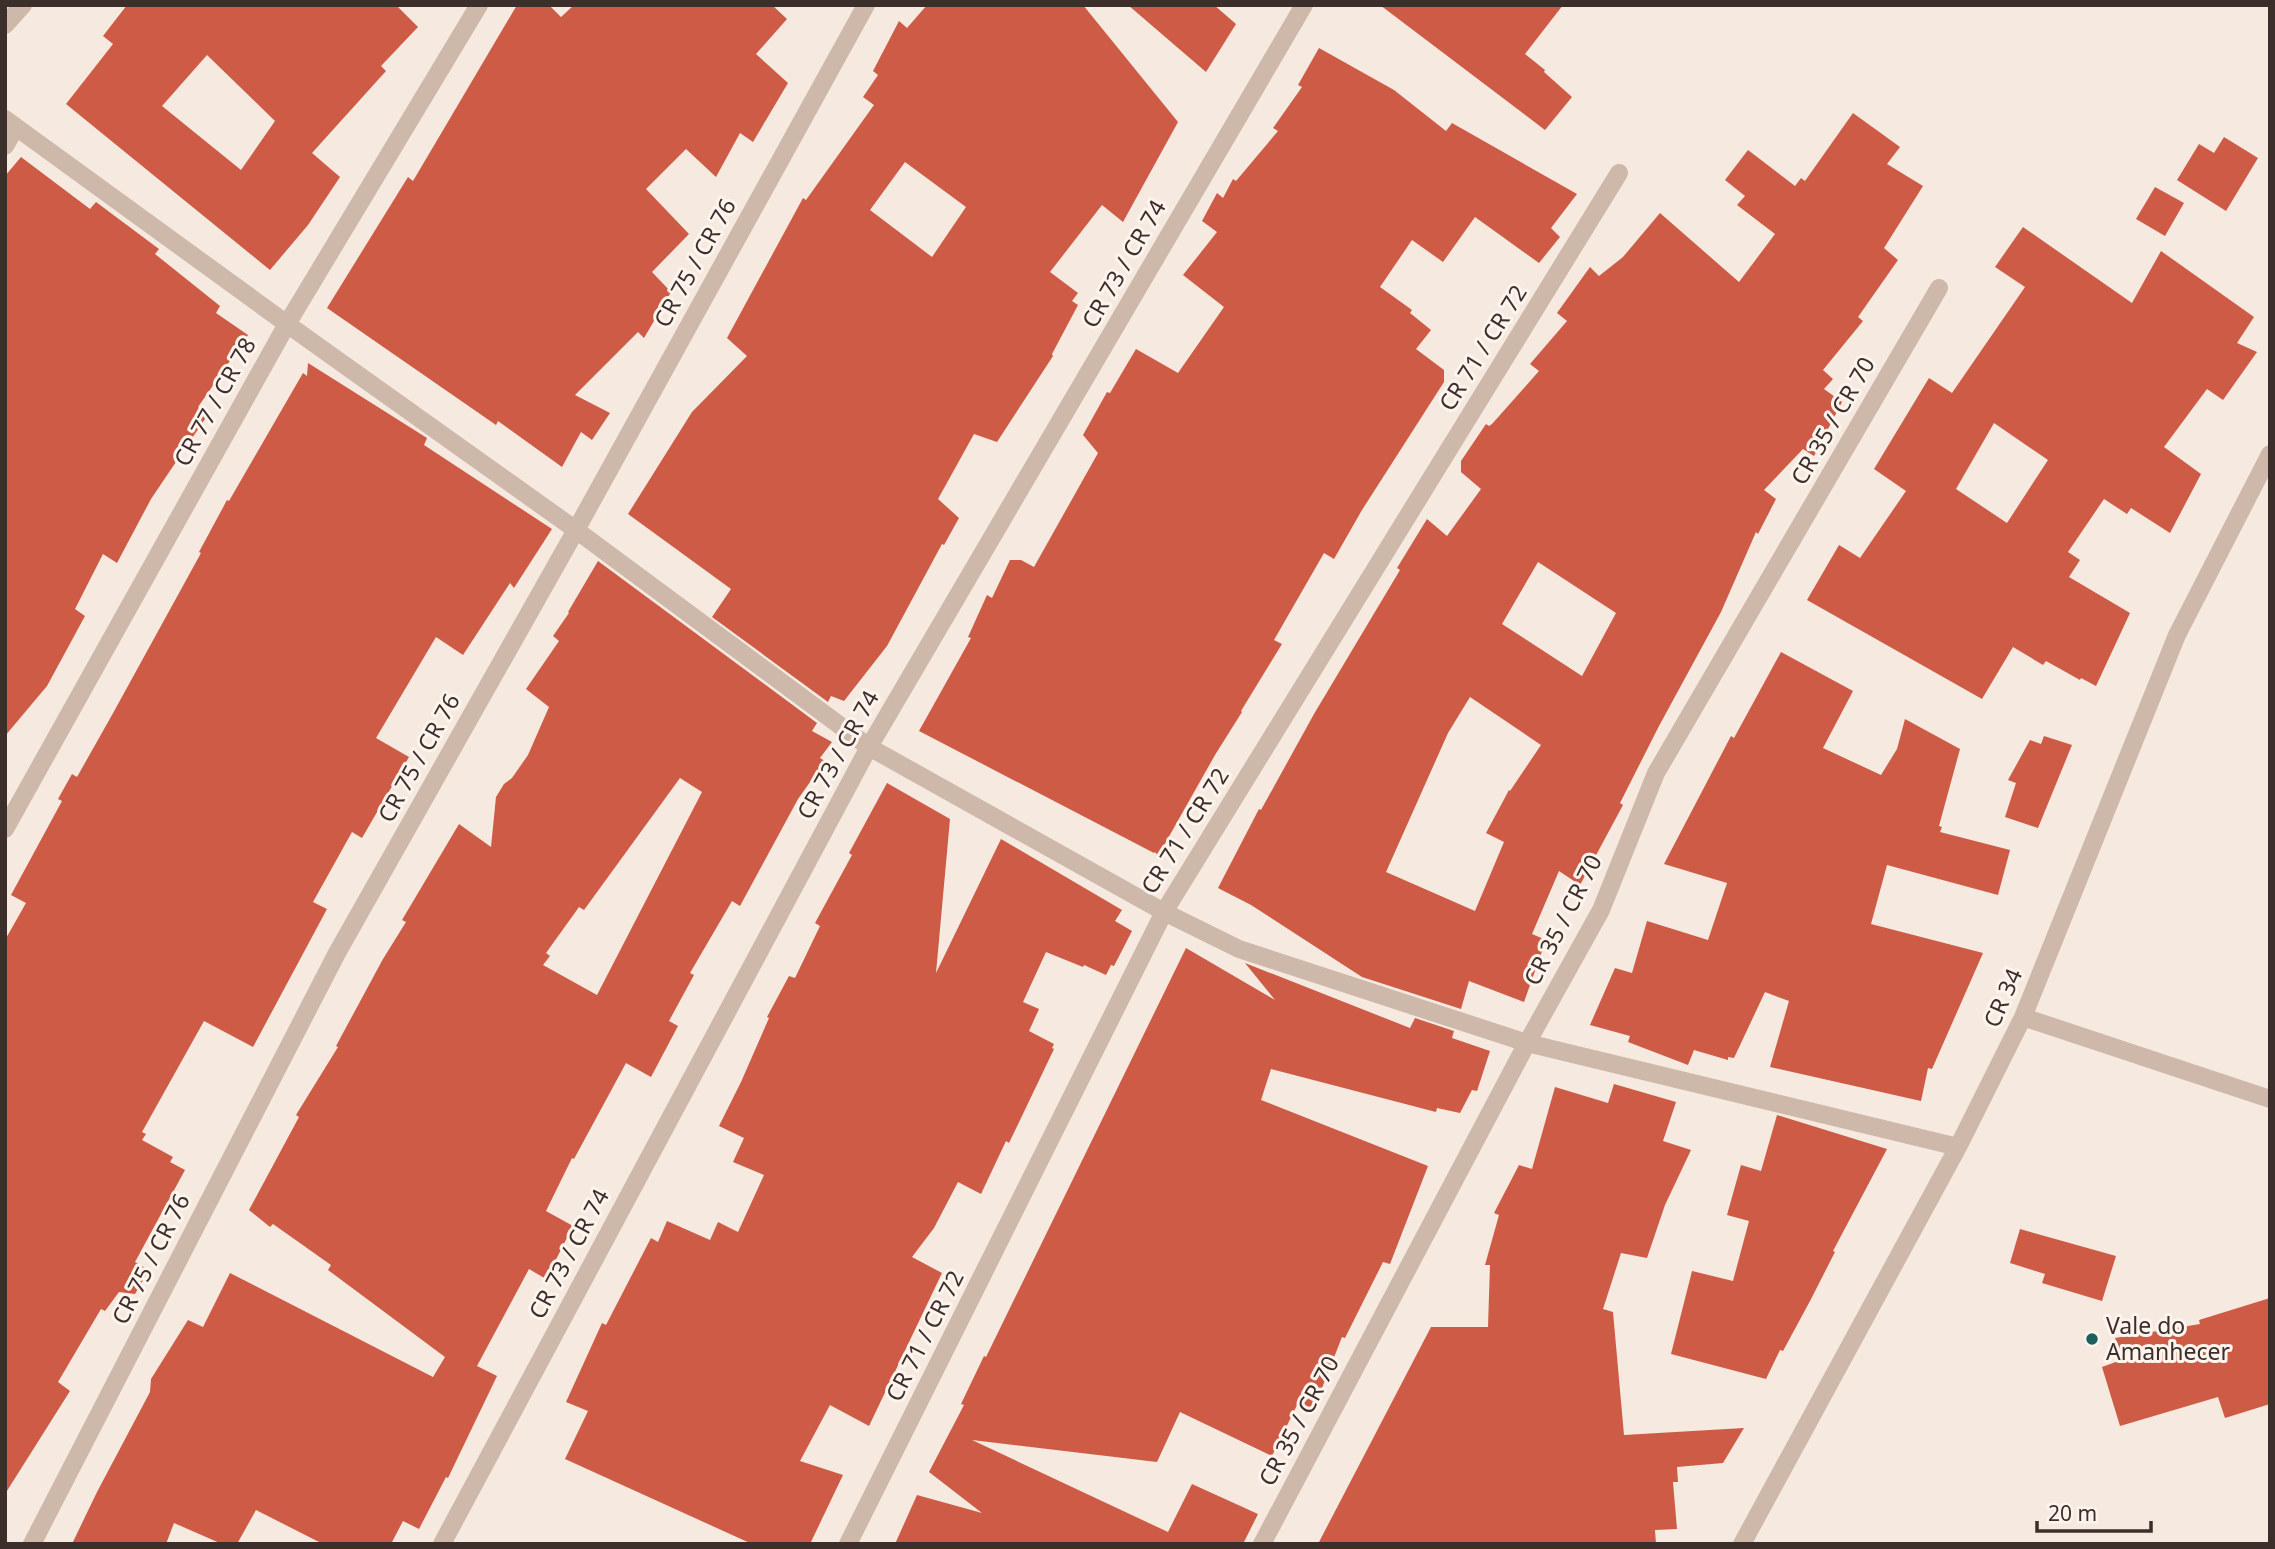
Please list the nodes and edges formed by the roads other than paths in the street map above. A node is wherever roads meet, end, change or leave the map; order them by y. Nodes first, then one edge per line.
1 (23, 5) edge
2 (479, 5) edge
3 (866, 5) edge
4 (1304, 5) edge
5 (5, 25) edge
6 (11, 123) edge
7 (5, 146) edge
8 (1619, 173) dead end
9 (1939, 288) dead end
10 (286, 324) junction
11 (2270, 454) edge
12 (576, 530) junction
13 (869, 747) junction
14 (5, 829) edge
15 (1164, 912) junction
16 (2023, 1017) junction
17 (1527, 1043) junction
18 (2270, 1099) edge
19 (1958, 1147) junction
20 (32, 1544) edge
21 (442, 1544) edge
22 (848, 1544) edge
23 (1262, 1544) edge
24 (1742, 1544) edge

1 - 5 street
2 - 10 street, CR 77 / CR 78
3 - 12 street, CR 75 / CR 76
4 - 13 street, CR 73 / CR 74
6 - 7 street
6 - 10 street
8 - 15 street, CR 71 / CR 72
9 - 17 street, CR 35 / CR 70
10 - 12 street
10 - 14 street, CR 77 / CR 78
11 - 16 street, CR 34
12 - 13 street
12 - 20 street, CR 75 / CR 76
13 - 15 street
13 - 21 street, CR 73 / CR 74
15 - 17 street
15 - 22 street, CR 71 / CR 72
16 - 18 street
16 - 19 street, CR 34
17 - 19 street
17 - 23 street, CR 35 / CR 70
19 - 24 street, CR 34

